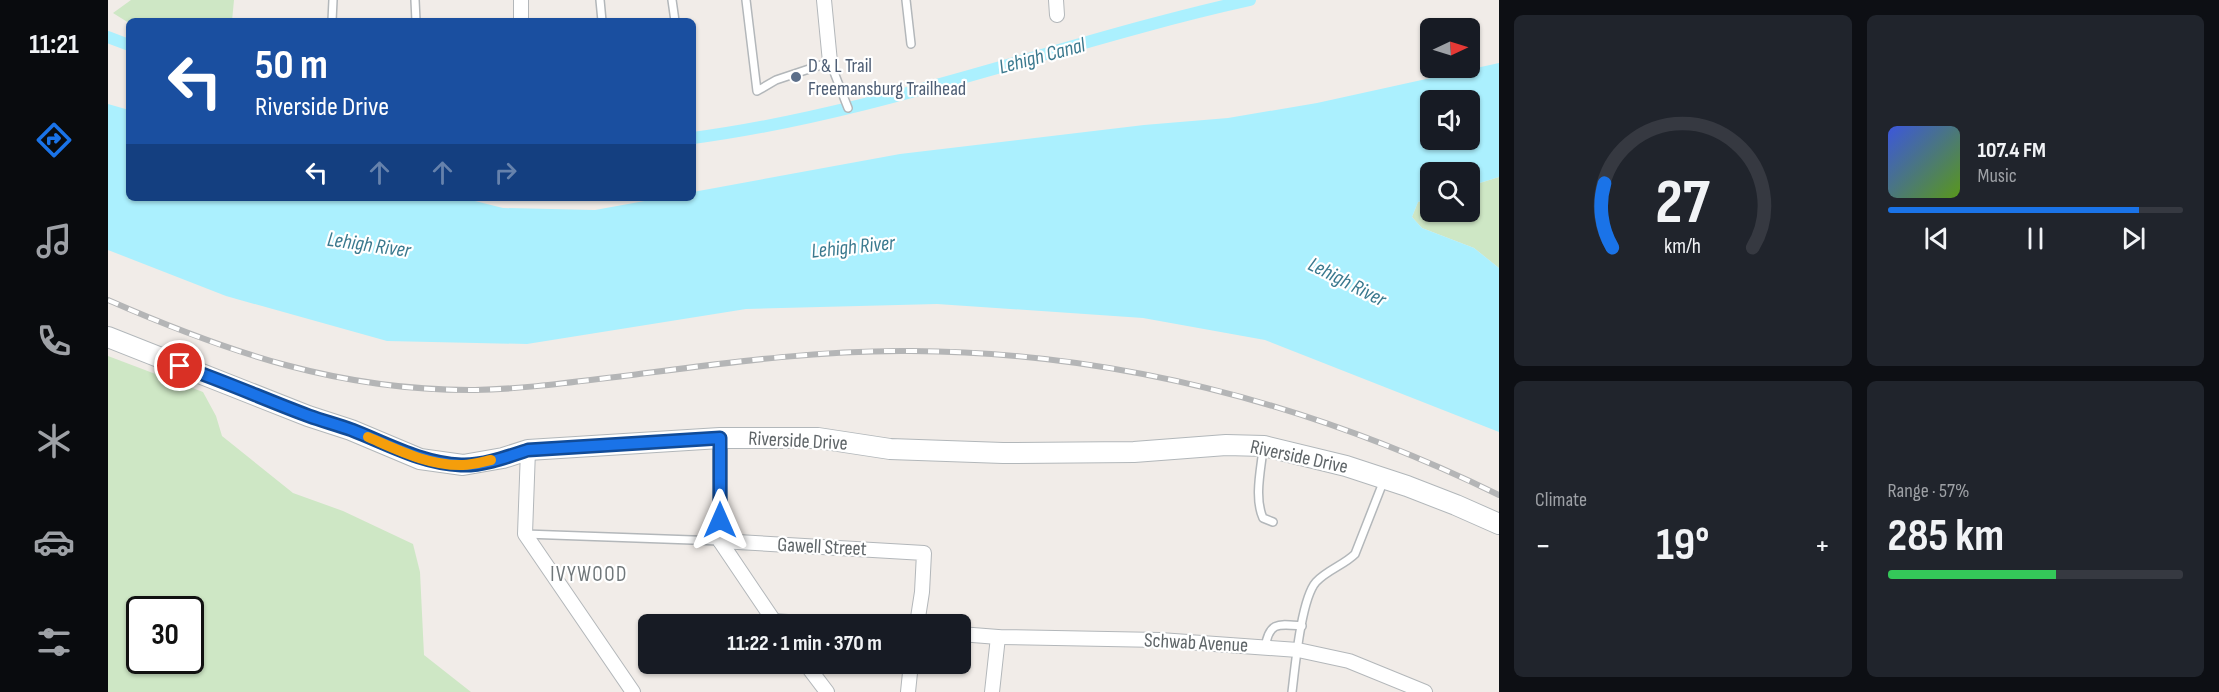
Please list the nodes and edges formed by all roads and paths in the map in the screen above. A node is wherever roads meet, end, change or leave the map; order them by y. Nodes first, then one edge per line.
1 (333, 0) edge
2 (415, 0) edge
3 (521, 0) edge
4 (600, 0) edge
5 (672, 0) edge
6 (746, 0) edge
7 (824, 0) edge
8 (906, 0) edge
9 (1056, 0) edge
10 (1057, 15) dead end
11 (332, 18) edge
12 (416, 18) edge
13 (521, 18) edge
14 (602, 18) edge
15 (675, 18) edge
16 (911, 44) dead end
17 (830, 62) junction
18 (848, 108) dead end
19 (108, 337) edge
20 (720, 438) junction
21 (1264, 446) junction
22 (528, 450) junction
23 (1384, 479) junction
24 (1273, 522) dead end
25 (1499, 524) edge
26 (525, 534) junction
27 (720, 541) junction
28 (769, 614) edge
29 (919, 614) edge
30 (1302, 626) junction
31 (971, 635) edge
32 (998, 638) junction
33 (1265, 648) junction
34 (1298, 650) junction
35 (813, 674) edge
36 (910, 674) edge
37 (633, 692) edge
38 (827, 692) edge
39 (908, 692) edge
40 (992, 692) edge
41 (1292, 692) edge
42 (1425, 692) edge

1 - 11 lane
2 - 12 lane
3 - 13 street
4 - 14 lane
5 - 15 lane
6 - 17 lane
7 - 17 street
8 - 16 lane
9 - 10 street
17 - 18 lane
19 - 22 street, Riverside Drive
20 - 21 street, Riverside Drive
20 - 22 street, Riverside Drive
20 - 27 street
21 - 23 street, Riverside Drive
21 - 24 lane
22 - 26 street
23 - 25 street, Riverside Drive
23 - 30 lane
26 - 27 lane
26 - 37 street
27 - 28 street
27 - 29 street, Gawell Street
30 - 33 lane
30 - 34 lane
31 - 32 street, Schwab Avenue
32 - 33 street, Schwab Avenue
32 - 40 street
33 - 34 street, Schwab Avenue
34 - 41 lane
34 - 42 street, Schwab Avenue
35 - 38 street
36 - 39 street

